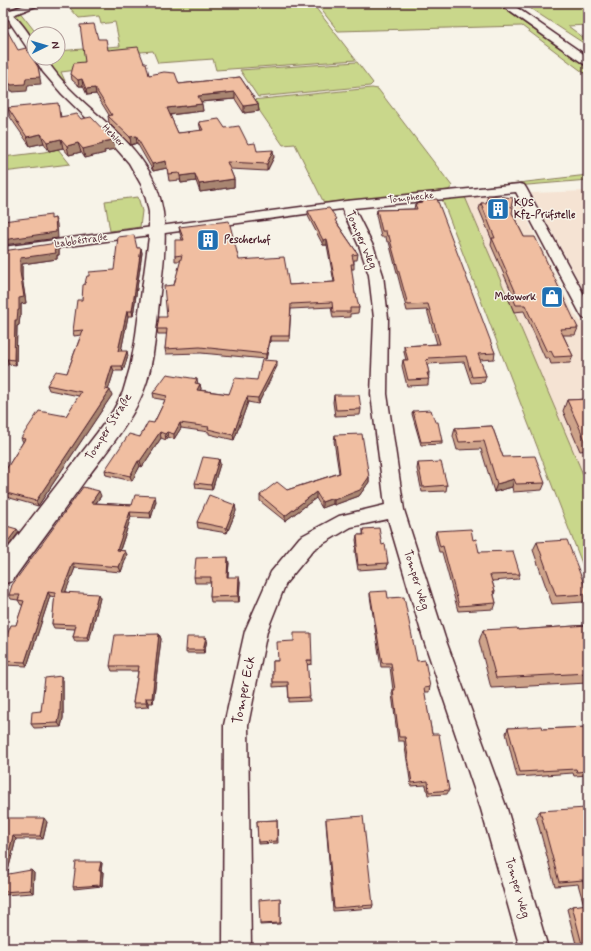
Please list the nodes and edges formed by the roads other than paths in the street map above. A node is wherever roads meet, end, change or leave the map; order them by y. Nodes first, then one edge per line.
1 (40, 3) edge
2 (503, 3) edge
3 (515, 3) edge
4 (5, 12) edge
5 (26, 40) edge
6 (588, 52) edge
7 (588, 62) edge
8 (45, 66) edge
9 (346, 205) junction
10 (158, 230) junction
11 (3, 251) edge
12 (588, 315) edge
13 (395, 510) junction
14 (3, 574) edge
15 (237, 948) edge
16 (534, 948) edge

1 - 4 street
2 - 7 main road
3 - 6 main road
4 - 5 main road
8 - 10 main road, Hehler
9 - 10 street, Tomphecke
9 - 12 street, Tomphecke
9 - 13 street, Tomper Weg
10 - 11 street, Labbéstraße
10 - 14 main road, Tomper Straße
13 - 15 street, Tomper Eck
13 - 16 street, Tomper Weg

